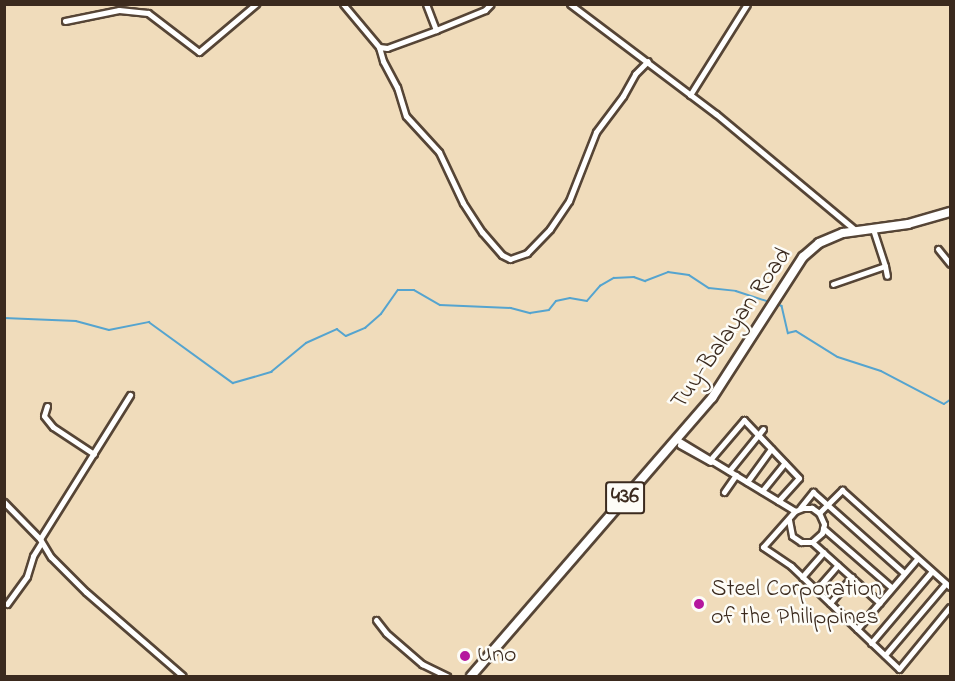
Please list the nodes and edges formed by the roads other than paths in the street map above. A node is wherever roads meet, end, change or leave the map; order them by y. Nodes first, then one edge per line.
1 (256, 4) edge
2 (343, 4) edge
3 (426, 4) edge
4 (491, 4) edge
5 (570, 4) edge
6 (747, 4) edge
7 (65, 21) dead end
8 (436, 30) junction
9 (379, 47) junction
10 (648, 61) junction
11 (690, 95) junction
12 (951, 212) edge
13 (873, 228) junction
14 (855, 230) junction
15 (938, 249) dead end
16 (951, 264) edge
17 (885, 266) junction
18 (887, 276) dead end
19 (832, 284) dead end
20 (130, 394) dead end
21 (47, 406) dead end
22 (763, 429) dead end
23 (758, 435) junction
24 (676, 440) junction
25 (771, 449) junction
26 (94, 454) junction
27 (711, 461) junction
28 (785, 463) junction
29 (729, 471) junction
30 (736, 475) junction
31 (747, 482) junction
32 (762, 491) junction
33 (724, 492) dead end
34 (778, 501) junction
35 (4, 502) edge
36 (827, 505) junction
37 (797, 510) junction
38 (819, 513) junction
39 (789, 519) junction
40 (824, 528) junction
41 (40, 541) junction
42 (812, 542) junction
43 (824, 552) junction
44 (917, 559) junction
45 (838, 565) junction
46 (932, 571) junction
47 (904, 573) junction
48 (802, 576) junction
49 (852, 577) junction
50 (948, 585) edge
51 (892, 588) junction
52 (816, 590) junction
53 (830, 603) junction
54 (880, 603) junction
55 (7, 604) dead end
56 (951, 607) edge
57 (376, 620) dead end
58 (857, 629) junction
59 (929, 633) junction
60 (935, 638) dead end
61 (871, 643) junction
62 (885, 656) junction
63 (181, 676) edge
64 (447, 676) edge
65 (471, 676) edge

1 - 7 street
2 - 9 street
3 - 8 street
4 - 8 street
5 - 10 street
6 - 11 street
8 - 9 street
9 - 10 street
10 - 11 street
11 - 14 street
12 - 13 main road, Tuy-Balayan Road / 436
13 - 14 main road, Tuy-Balayan Road / 436
13 - 17 street
14 - 24 main road, Tuy-Balayan Road / 436
15 - 16 street
17 - 18 street
17 - 19 street
20 - 26 street
21 - 26 street
22 - 23 street
23 - 25 street
23 - 27 street
23 - 29 street
24 - 27 street
24 - 65 main road, Tuy-Balayan Road / 436
25 - 28 street
25 - 31 street
26 - 41 street
27 - 29 street
28 - 32 street
28 - 34 street
29 - 30 street
30 - 31 street
30 - 33 street
31 - 32 street
32 - 34 street
34 - 37 street
35 - 41 street
36 - 37 street
36 - 38 street
36 - 44 street
36 - 47 street
37 - 38 street
37 - 39 street
38 - 40 street
39 - 42 street
39 - 48 street
40 - 42 street
40 - 51 street
41 - 55 street
41 - 63 street
42 - 43 street
43 - 45 street
43 - 48 street
44 - 46 street
44 - 47 street
45 - 49 street
45 - 52 street
46 - 50 street
46 - 61 street
47 - 51 street
48 - 52 street
49 - 53 street
49 - 54 street
50 - 62 street
51 - 54 street
52 - 53 street
53 - 58 street
54 - 58 street
56 - 59 street
57 - 64 street
58 - 61 street
59 - 60 street
59 - 62 street
61 - 62 street

